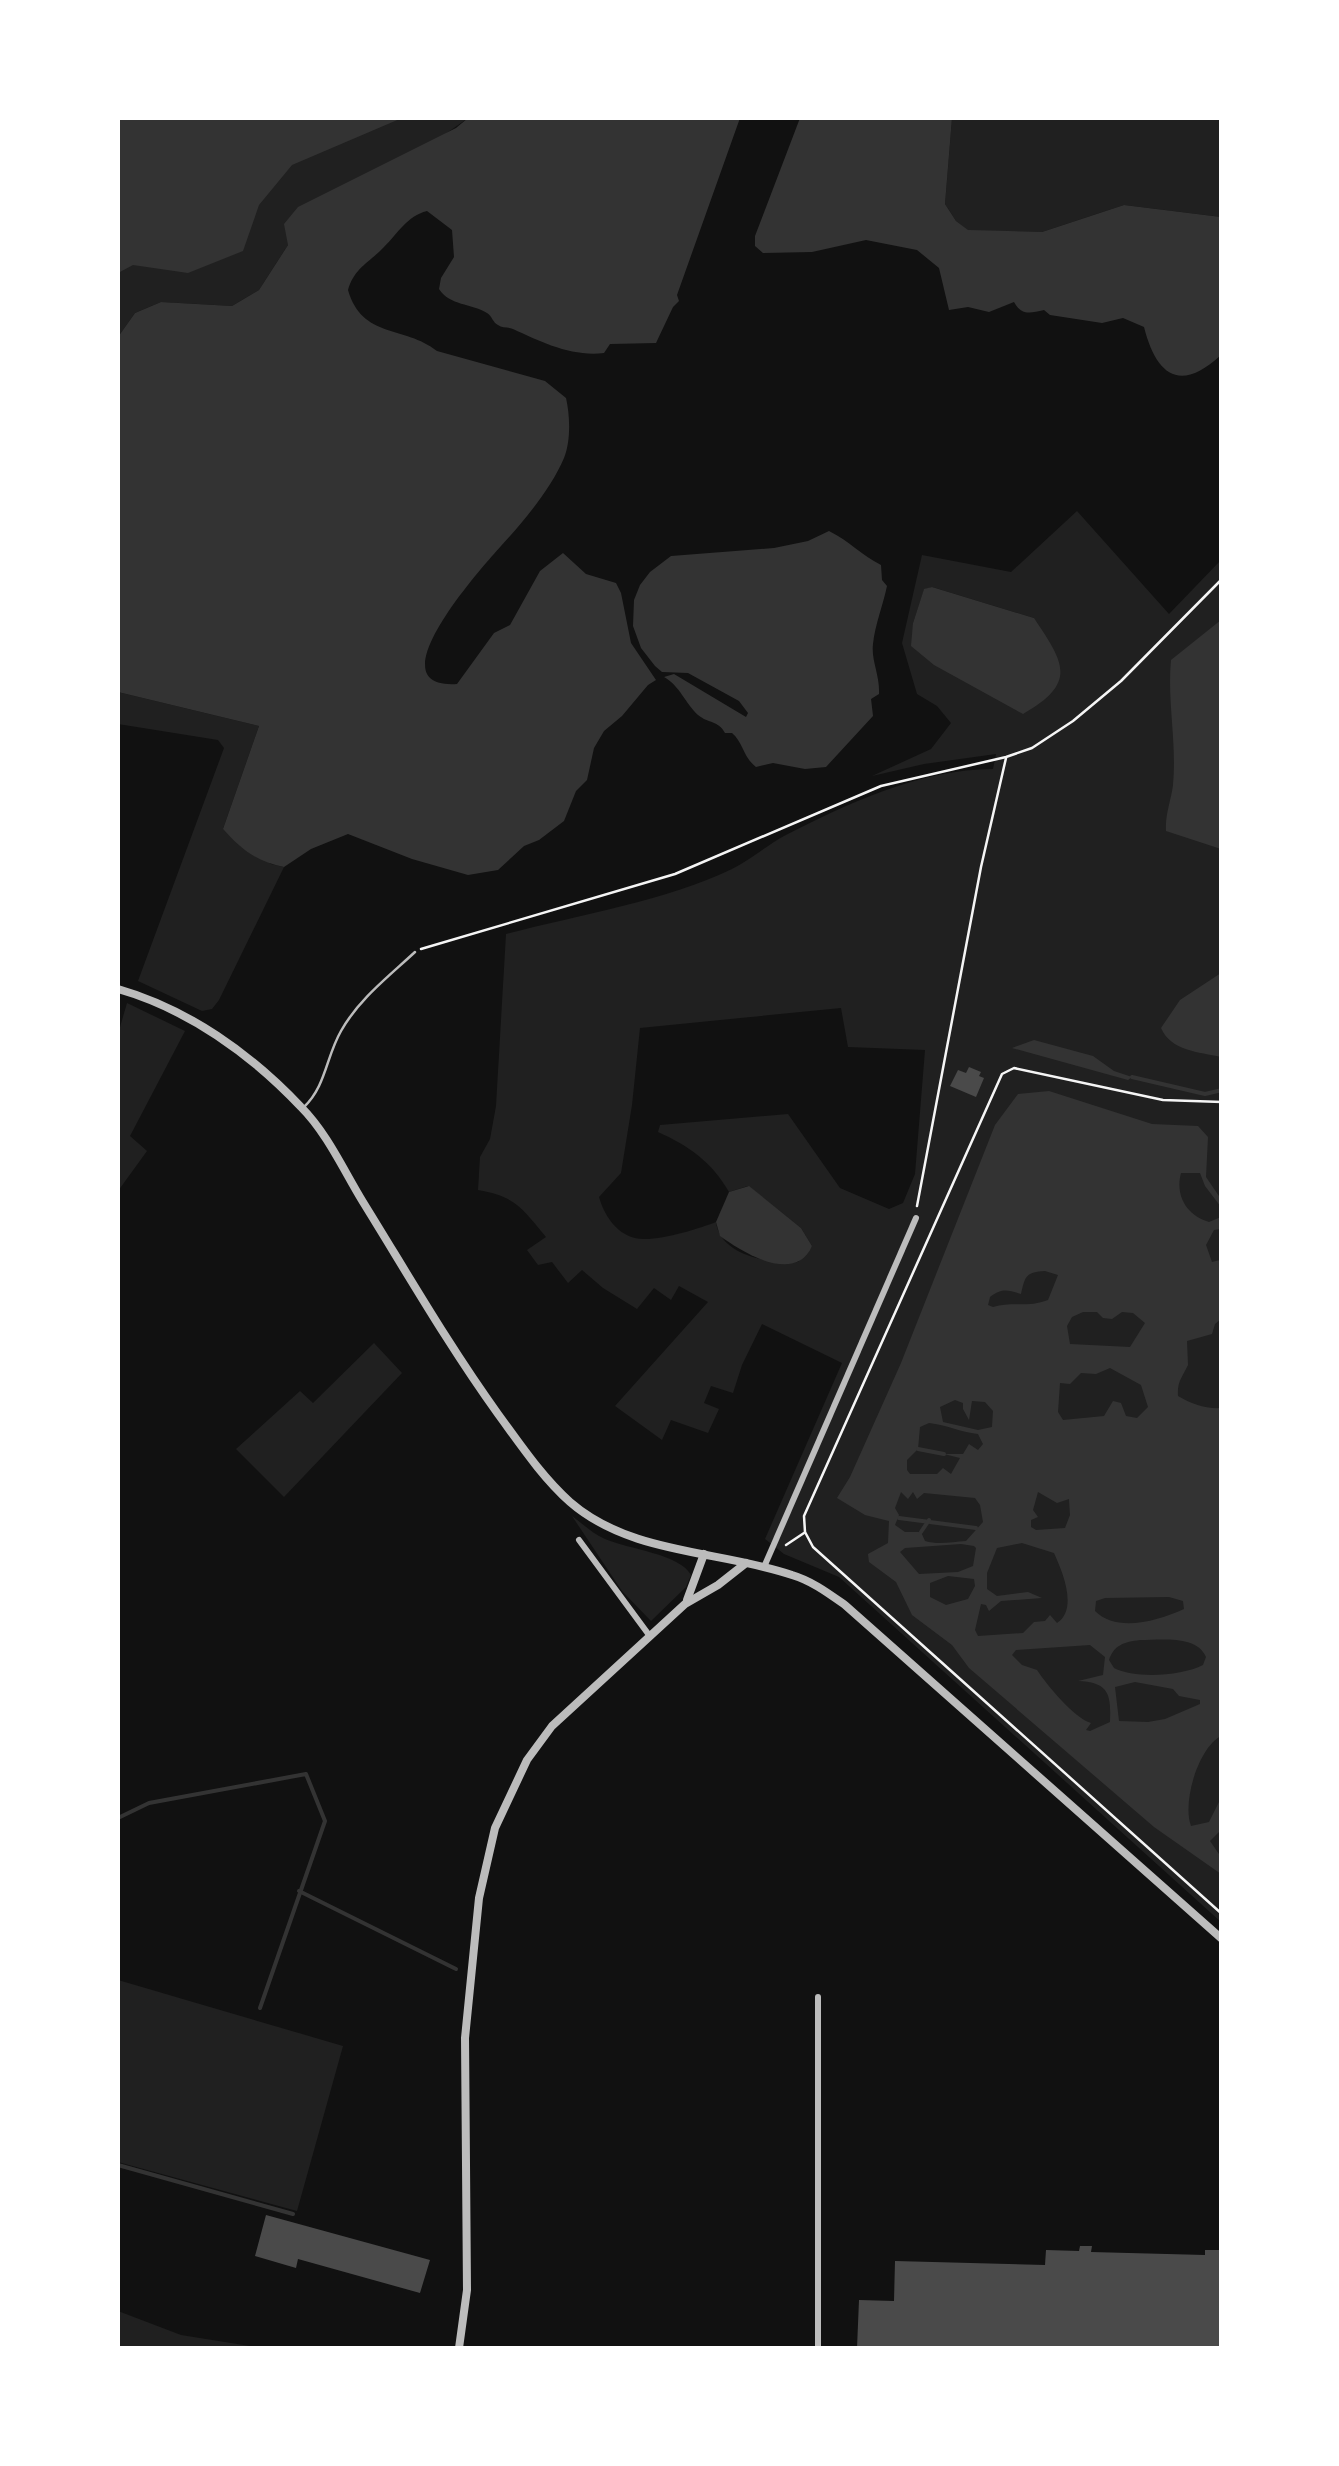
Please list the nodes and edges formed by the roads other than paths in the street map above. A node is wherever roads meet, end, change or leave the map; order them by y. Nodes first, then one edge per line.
1 (415, 952) road end
2 (118, 989) edge
3 (302, 1108) junction
4 (916, 1218) road end
5 (579, 1540) dead end
6 (704, 1554) junction
7 (747, 1562) junction
8 (766, 1563) junction
9 (685, 1604) junction
10 (649, 1635) junction
11 (1222, 1939) edge
12 (818, 1997) dead end
13 (458, 2348) edge
14 (818, 2348) edge

1 - 3 lane
2 - 3 street
3 - 6 street
4 - 8 street
5 - 10 street
6 - 7 street
6 - 9 street
7 - 8 street
7 - 9 street
8 - 11 street
9 - 10 street
10 - 13 street
12 - 14 street

